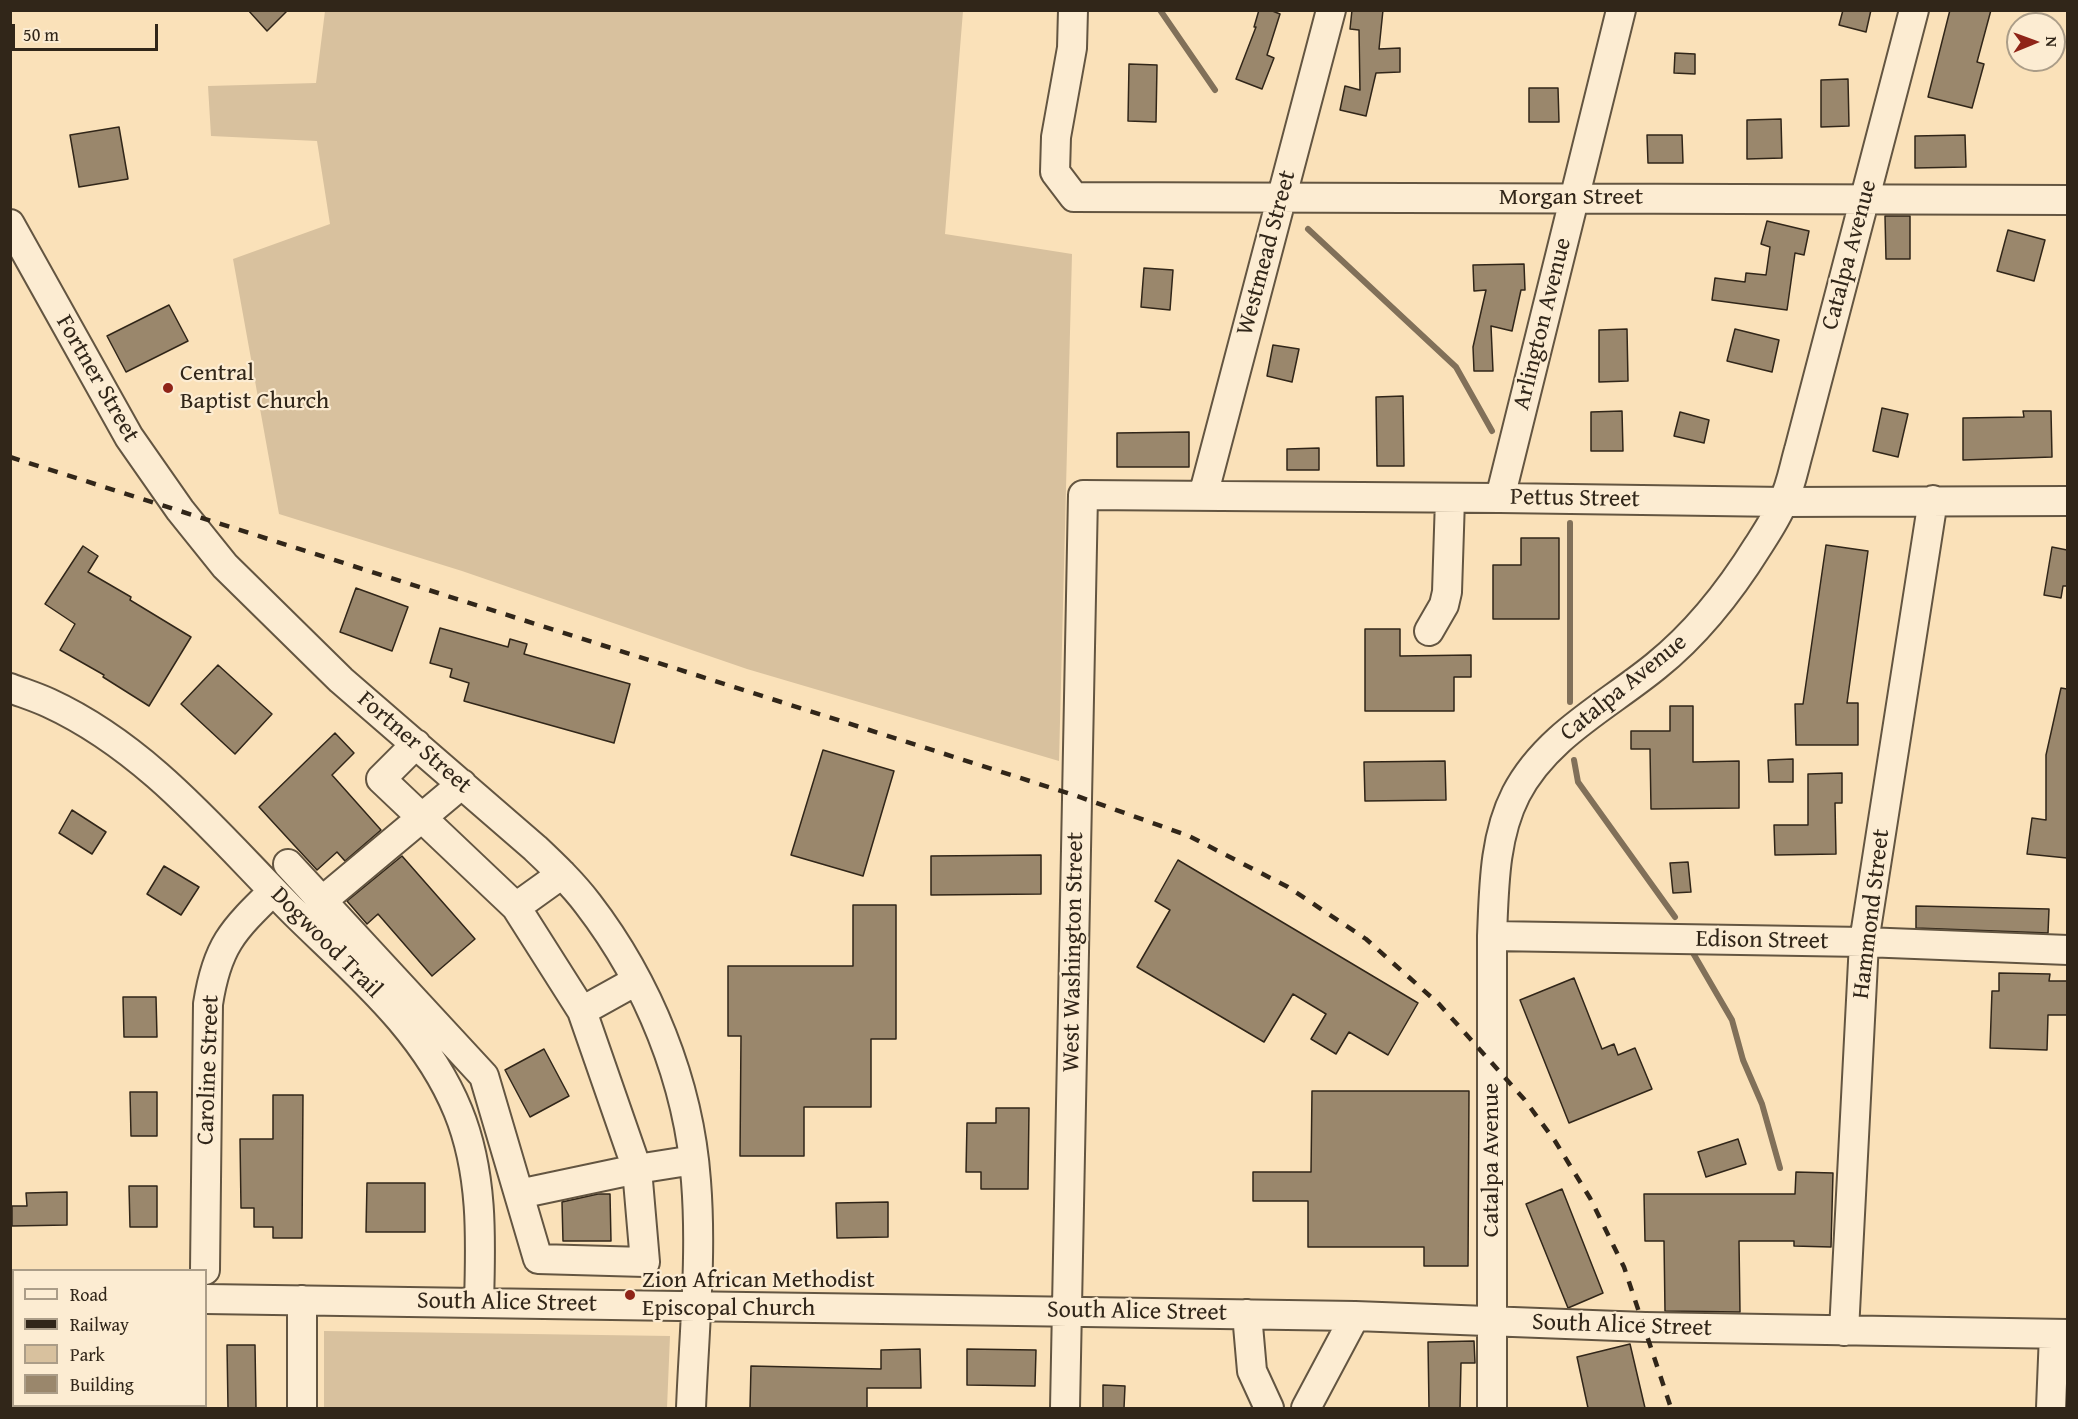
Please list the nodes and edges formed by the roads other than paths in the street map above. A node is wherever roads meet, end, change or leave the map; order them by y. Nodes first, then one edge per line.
1 (1073, 10) edge
2 (1331, 10) edge
3 (1621, 10) edge
4 (1914, 10) edge
5 (1282, 197) junction
6 (1573, 198) junction
7 (1865, 198) junction
8 (2067, 200) edge
9 (10, 224) edge
10 (1083, 495) joint
11 (1203, 496) junction
12 (1500, 498) junction
13 (1450, 499) junction
14 (1933, 500) junction
15 (2067, 501) edge
16 (1784, 502) junction
17 (1429, 631) dead end
18 (10, 688) edge
19 (416, 744) junction
20 (462, 784) junction
21 (422, 818) junction
22 (288, 864) dead end
23 (562, 874) junction
24 (273, 891) junction
25 (322, 901) junction
26 (516, 907) junction
27 (1492, 936) junction
28 (1864, 942) junction
29 (2067, 950) edge
30 (636, 981) junction
31 (582, 1011) junction
32 (694, 1160) junction
33 (637, 1169) junction
34 (519, 1194) junction
35 (585, 1260) junction
36 (205, 1269) edge
37 (207, 1299) edge
38 (302, 1300) junction
39 (479, 1303) junction
40 (581, 1304) junction
41 (696, 1306) junction
42 (1066, 1311) junction
43 (1247, 1314) junction
44 (1355, 1316) junction
45 (1492, 1322) junction
46 (1844, 1331) junction
47 (2061, 1334) edge
48 (2057, 1396) edge
49 (302, 1408) edge
50 (691, 1408) edge
51 (1065, 1408) edge
52 (1269, 1408) edge
53 (1306, 1408) edge
54 (1492, 1408) edge

1 - 5 street, Morgan Street
2 - 5 street, Westmead Street
3 - 6 street, Arlington Avenue
4 - 7 street, Catalpa Avenue
5 - 6 street, Morgan Street
5 - 11 street, Westmead Street
6 - 7 street, Morgan Street
6 - 12 street, Arlington Avenue
7 - 8 street, Morgan Street
7 - 16 street, Catalpa Avenue
9 - 19 street, Fortner Street
10 - 11 street, Pettus Street
10 - 42 street, West Washington Street
11 - 13 street, Pettus Street
12 - 13 street, Pettus Street
12 - 16 street, Pettus Street
13 - 17 street
14 - 15 street, Pettus Street
14 - 16 street, Pettus Street
14 - 28 street, Hammond Street
16 - 27 street, Catalpa Avenue
18 - 24 street, Dogwood Trail
19 - 20 street, Fortner Street
19 - 21 street
20 - 21 street
20 - 23 street, Fortner Street
21 - 25 street
21 - 26 street
22 - 25 street
23 - 26 street
23 - 30 street, Fortner Street
24 - 36 street, Caroline Street
24 - 39 street, Dogwood Trail
25 - 34 street
26 - 31 street
27 - 28 street, Edison Street
27 - 45 street, Catalpa Avenue
28 - 29 street, Edison Street
28 - 46 street, Hammond Street
30 - 31 street
30 - 32 street, Fortner Street
31 - 33 street
32 - 33 street
32 - 41 street, Fortner Street
33 - 34 street
33 - 35 street
34 - 35 street
35 - 40 street
37 - 38 street, South Alice Street
38 - 39 street, South Alice Street
38 - 49 street
39 - 40 street, South Alice Street
40 - 41 street, South Alice Street
41 - 42 street, South Alice Street
41 - 50 street, Fortner Street
42 - 43 street, South Alice Street
42 - 51 street, West Washington Street
43 - 44 street, South Alice Street
43 - 52 street
44 - 45 street, South Alice Street
44 - 53 street
45 - 46 street, South Alice Street
45 - 54 street, Catalpa Avenue
46 - 47 street, South Alice Street
47 - 48 street

